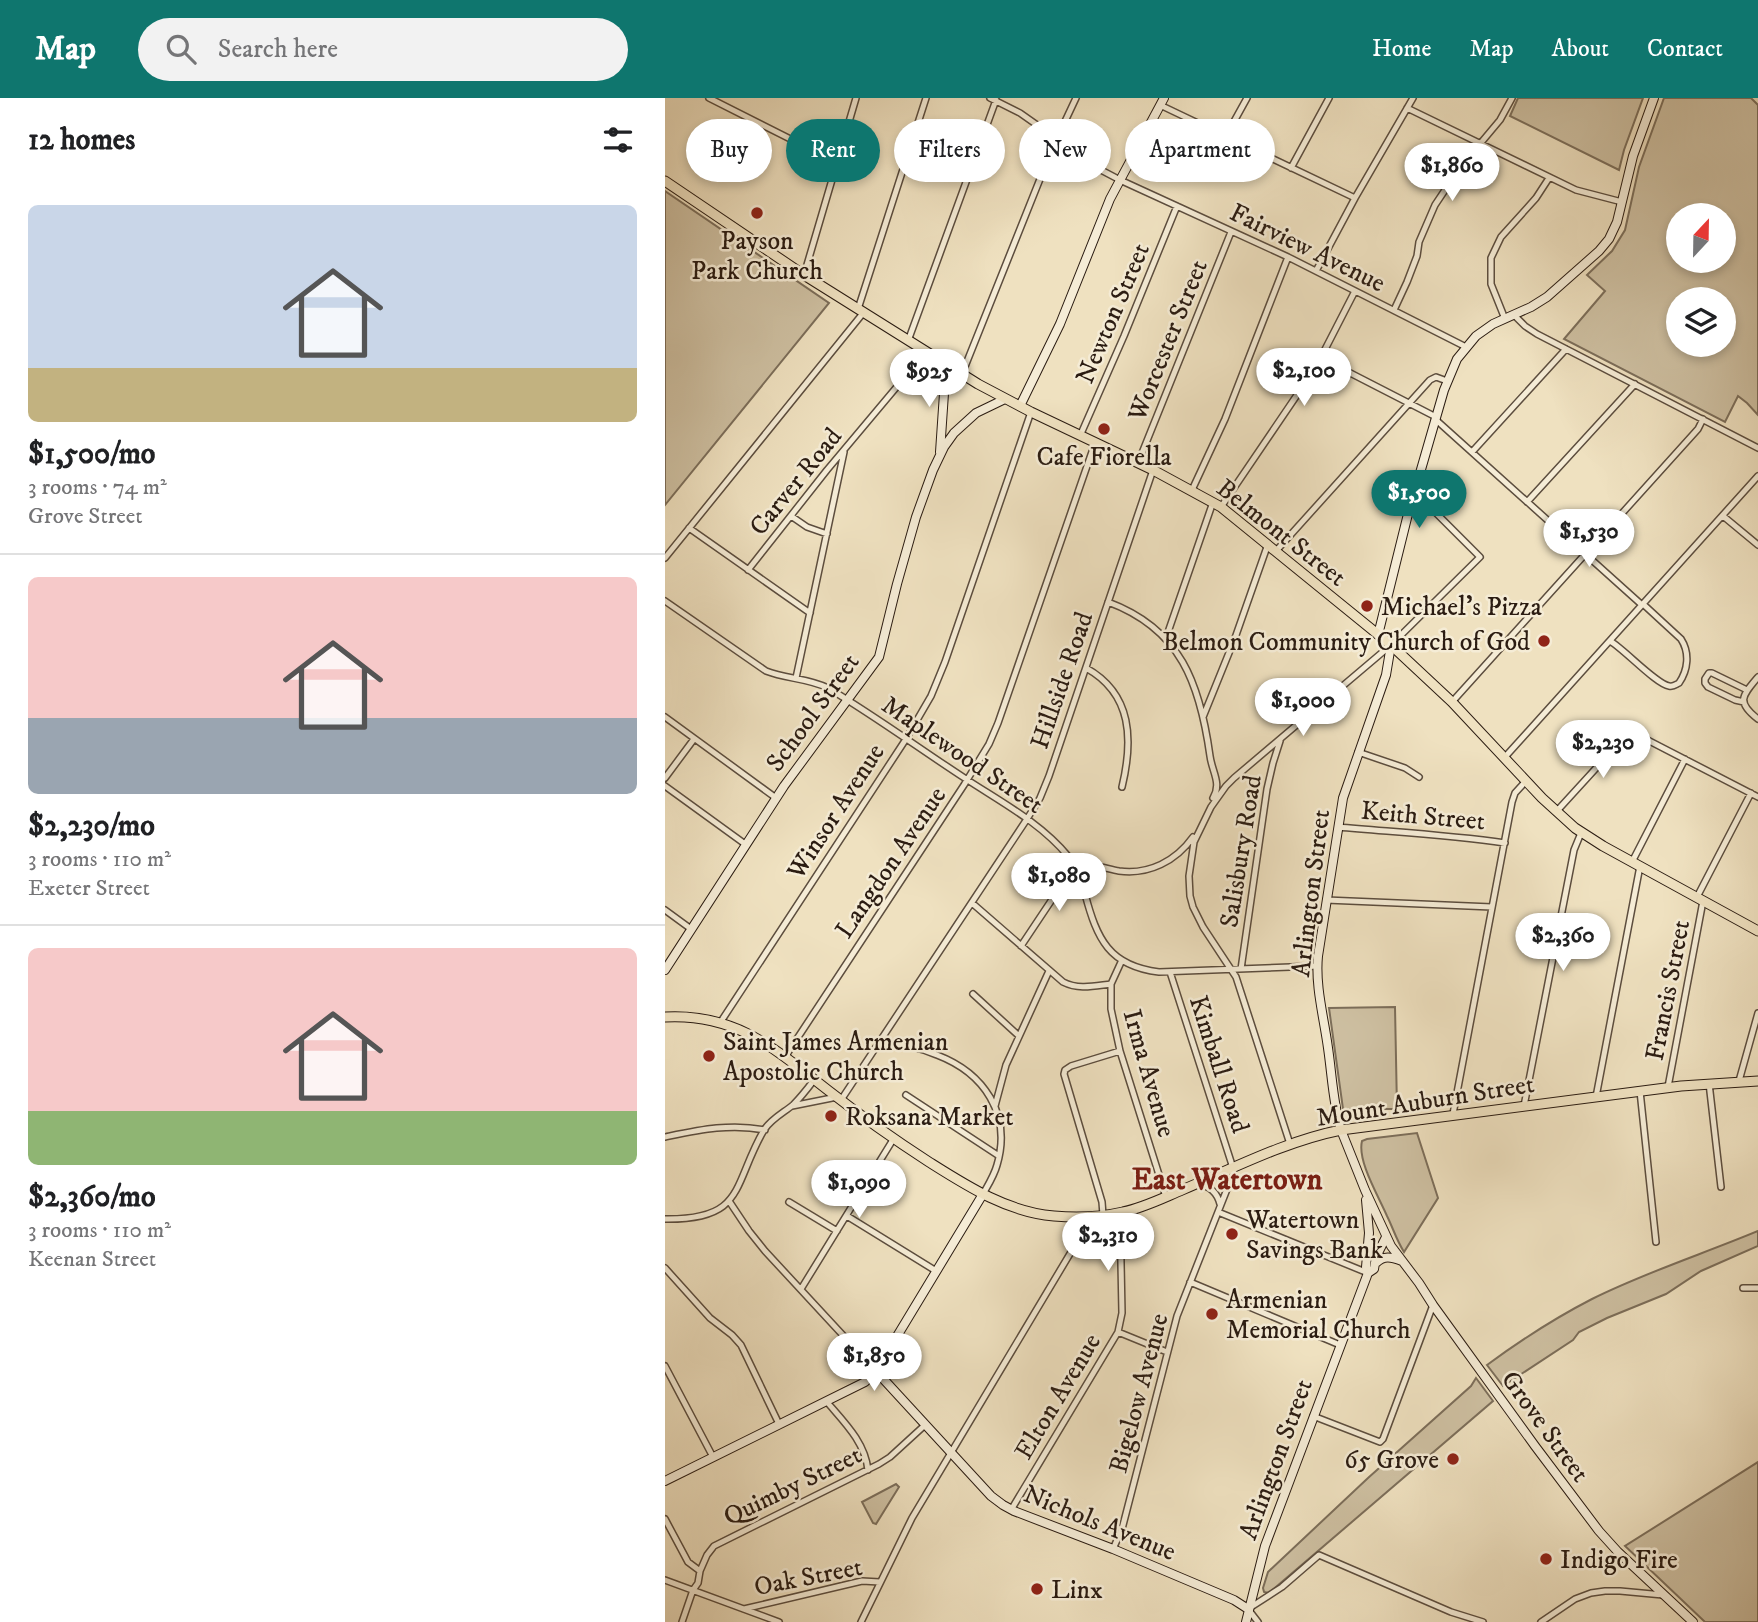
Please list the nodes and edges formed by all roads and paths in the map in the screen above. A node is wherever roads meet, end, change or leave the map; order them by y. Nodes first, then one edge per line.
1 (709, 98) edge
2 (856, 98) edge
3 (926, 98) edge
4 (1076, 98) edge
5 (1247, 98) edge
6 (1329, 98) edge
7 (1413, 98) edge
8 (1512, 98) edge
9 (1654, 98) edge
10 (994, 99) edge
11 (1162, 101) edge
12 (1407, 108) junction
13 (850, 119) edge
14 (1029, 119) edge
15 (1066, 119) edge
16 (1195, 119) edge
17 (1235, 119) edge
18 (786, 137) edge
19 (1481, 144) junction
20 (1275, 160) edge
21 (1291, 168) junction
22 (1111, 175) edge
23 (1549, 178) junction
24 (1120, 180) junction
25 (665, 181) edge
26 (832, 182) edge
27 (1039, 182) edge
28 (1355, 198) junction
29 (1622, 202) junction
30 (1177, 206) junction
31 (1231, 232) junction
32 (1288, 257) junction
33 (1316, 271) junction
34 (804, 275) junction
35 (1355, 290) junction
36 (1394, 310) junction
37 (861, 311) junction
38 (1510, 317) junction
39 (908, 341) junction
40 (1466, 347) junction
41 (1566, 349) junction
42 (926, 352) junction
43 (1321, 358) junction
44 (946, 364) junction
45 (962, 374) junction
46 (1447, 381) junction
47 (1635, 384) junction
48 (1005, 399) junction
49 (1410, 402) junction
50 (1020, 407) junction
51 (1031, 412) junction
52 (1436, 418) junction
53 (1703, 419) junction
54 (1080, 436) junction
55 (1095, 443) junction
56 (1758, 448) edge
57 (845, 450) junction
58 (1472, 452) junction
59 (940, 455) junction
60 (1138, 463) junction
61 (1153, 470) junction
62 (1758, 476) edge
63 (1192, 490) junction
64 (1413, 497) junction
65 (1527, 502) junction
66 (1217, 505) junction
67 (791, 516) junction
68 (1723, 516) junction
69 (689, 528) junction
70 (827, 534) junction
71 (1268, 544) junction
72 (1758, 545) edge
73 (1276, 551) junction
74 (1585, 554) junction
75 (665, 558) edge
76 (748, 570) junction
77 (665, 601) edge
78 (1108, 602) junction
79 (1642, 605) junction
80 (810, 613) junction
81 (1378, 635) junction
82 (1166, 638) junction
83 (1610, 641) junction
84 (1391, 645) junction
85 (1086, 668) junction
86 (1758, 677) edge
87 (796, 678) junction
88 (1747, 691) junction
89 (848, 700) junction
90 (1452, 702) junction
91 (1744, 702) junction
92 (665, 717) edge
93 (1203, 718) junction
94 (1758, 719) edge
95 (694, 739) junction
96 (906, 739) junction
97 (1281, 739) junction
98 (1358, 752) junction
99 (1504, 757) junction
100 (1685, 759) junction
101 (1419, 777) dead end
102 (665, 778) edge
103 (968, 780) junction
104 (1527, 781) junction
105 (665, 786) edge
106 (1122, 787) dead end
107 (1751, 793) junction
108 (1758, 797) edge
109 (776, 798) junction
110 (1556, 812) junction
111 (1027, 819) junction
112 (1202, 822) junction
113 (1338, 827) junction
114 (1581, 832) junction
115 (1505, 842) junction
116 (745, 844) junction
117 (1636, 864) junction
118 (1075, 865) junction
119 (1700, 899) junction
120 (1326, 900) junction
121 (972, 903) junction
122 (1492, 908) junction
123 (665, 910) edge
124 (691, 929) junction
125 (1758, 930) edge
126 (1021, 946) junction
127 (1122, 960) junction
128 (1317, 966) junction
129 (1241, 969) junction
130 (665, 970) edge
131 (1230, 970) junction
132 (1049, 971) junction
133 (1170, 972) junction
134 (1111, 984) junction
135 (973, 994) dead end
136 (1758, 1013) edge
137 (667, 1015) edge
138 (720, 1023) junction
139 (1019, 1036) junction
140 (879, 1043) junction
141 (1120, 1051) junction
142 (785, 1057) junction
143 (814, 1080) junction
144 (1739, 1081) junction
145 (1758, 1081) edge
146 (1709, 1083) junction
147 (1668, 1087) junction
148 (1640, 1091) junction
149 (906, 1095) dead end
150 (1596, 1097) junction
151 (839, 1099) junction
152 (792, 1105) junction
153 (995, 1105) junction
154 (1524, 1106) junction
155 (1453, 1115) junction
156 (765, 1130) junction
157 (1341, 1130) junction
158 (665, 1138) edge
159 (894, 1138) junction
160 (1290, 1144) junction
161 (999, 1156) junction
162 (1233, 1168) junction
163 (1198, 1184) junction
164 (1721, 1187) dead end
165 (1365, 1190) junction
166 (983, 1194) junction
167 (1166, 1197) junction
168 (729, 1201) junction
169 (789, 1202) dead end
170 (1219, 1210) junction
171 (1120, 1213) junction
172 (1103, 1215) junction
173 (846, 1216) junction
174 (1087, 1216) junction
175 (665, 1219) edge
176 (837, 1231) junction
177 (1386, 1237) junction
178 (1656, 1242) dead end
179 (1369, 1248) junction
180 (1402, 1261) junction
181 (1376, 1264) junction
182 (665, 1268) edge
183 (936, 1271) junction
184 (1368, 1273) junction
185 (1190, 1282) junction
186 (1758, 1288) edge
187 (801, 1289) junction
188 (1743, 1289) dead end
189 (1433, 1305) junction
190 (1118, 1332) junction
191 (1340, 1345) junction
192 (1167, 1352) junction
193 (665, 1366) edge
194 (876, 1371) junction
195 (827, 1402) junction
196 (1313, 1416) junction
197 (779, 1424) junction
198 (925, 1425) junction
199 (951, 1453) junction
200 (713, 1457) junction
201 (868, 1470) junction
202 (665, 1481) edge
203 (1011, 1510) junction
204 (665, 1519) edge
205 (1113, 1549) junction
206 (700, 1571) junction
207 (665, 1580) edge
208 (880, 1582) junction
209 (693, 1590) junction
210 (1664, 1595) junction
211 (744, 1609) junction
212 (1248, 1609) junction
213 (682, 1622) edge
214 (779, 1622) edge
215 (861, 1622) edge
216 (1246, 1622) edge
217 (1258, 1622) edge
218 (1483, 1622) edge
219 (1541, 1622) edge
220 (1693, 1622) edge

1 - 18 street
2 - 13 street
3 - 37 street
4 - 15 street
5 - 17 street
6 - 21 street
7 - 12 street
8 - 19 street
9 - 29 street
10 - 14 street, Fairview Avenue
10 - 39 street
11 - 16 street
11 - 24 street
12 - 19 street
12 - 28 street
19 - 23 street
19 - 36 street
20 - 21 street
21 - 28 street
22 - 24 street, Fairview Avenue
23 - 29 street
23 - 38 street
24 - 30 street, Fairview Avenue
24 - 50 street
25 - 34 main road, Belmont Street
26 - 34 street
27 - 45 street
28 - 33 street
29 - 38 street
30 - 31 street, Fairview Avenue
30 - 54 street, Newton Street
31 - 32 street, Fairview Avenue
31 - 60 street, Worcester Street
32 - 33 street, Fairview Avenue
32 - 63 street
33 - 35 street, Fairview Avenue
34 - 37 main road, Belmont Street
35 - 36 street, Fairview Avenue
35 - 43 street
36 - 40 street, Fairview Avenue
37 - 39 main road, Belmont Street
37 - 69 street
38 - 40 street
38 - 41 street
39 - 42 main road, Belmont Street
40 - 46 street
41 - 47 street
41 - 58 street
42 - 44 main road, Belmont Street
42 - 57 street, Carver Road
43 - 49 street
43 - 66 street
44 - 45 main road, Belmont Street
44 - 59 street, School Street
45 - 48 main road, Belmont Street
46 - 49 street
46 - 52 street
47 - 53 street
47 - 65 street
48 - 50 main road, Belmont Street
48 - 59 street, School Street
49 - 52 street
49 - 73 street
50 - 51 main road, Belmont Street
51 - 54 main road, Belmont Street
51 - 96 street, Winsor Avenue
52 - 58 street
52 - 64 street
53 - 56 street
53 - 74 street
54 - 55 main road, Belmont Street
55 - 60 main road, Belmont Street
55 - 103 street, Langdon Avenue
57 - 67 street, Carver Road
57 - 70 street
58 - 65 street
59 - 89 street, School Street
60 - 61 main road, Belmont Street
61 - 63 main road, Belmont Street
61 - 78 street, Hillside Road
62 - 68 street
63 - 66 main road, Belmont Street
64 - 81 street
64 - 84 street
65 - 74 street
66 - 71 main road, Belmont Street
66 - 82 street
67 - 70 street
67 - 76 street, Carver Road
68 - 72 street
68 - 79 street
69 - 75 street
69 - 76 street
70 - 80 street
71 - 73 main road, Belmont Street
71 - 93 street
73 - 81 main road, Belmont Street
74 - 79 street
74 - 90 street
76 - 80 street
77 - 87 street, Maplewood Street
78 - 82 street
78 - 85 street, Hillside Road
79 - 83 street
79 - 83 street
80 - 87 street
81 - 84 main road, Belmont Street
82 - 93 street
83 - 99 street
84 - 90 main road, Belmont Street
84 - 97 street
84 - 98 street, Arlington Street
85 - 106 street
85 - 111 street, Hillside Road
86 - 88 street
87 - 89 street, Maplewood Street
88 - 91 street
88 - 91 street
89 - 96 street, Maplewood Street
89 - 109 street, School Street
90 - 99 main road, Belmont Street
91 - 94 street
92 - 95 street
93 - 112 street
95 - 102 street
95 - 109 street
96 - 103 street, Maplewood Street
96 - 138 street, Winsor Avenue
97 - 112 street
97 - 129 street, Salisbury Road
98 - 101 street
98 - 113 street, Arlington Street
99 - 104 main road, Belmont Street
100 - 107 street
100 - 110 street
100 - 117 street
103 - 111 street, Maplewood Street
103 - 142 street, Langdon Avenue
104 - 110 main road, Belmont Street
104 - 115 street
105 - 116 street
107 - 108 street
107 - 119 street, Francis Street
109 - 116 street, School Street
110 - 114 main road, Belmont Street
111 - 118 street, Maplewood Street
111 - 121 street, Hillside Road
112 - 118 street
112 - 131 street
113 - 115 street, Keith Street
113 - 120 street, Arlington Street
114 - 117 main road, Belmont Street
114 - 154 street
115 - 122 street
116 - 124 street, School Street
117 - 119 main road, Belmont Street
117 - 150 street
118 - 126 street
118 - 127 street, Maplewood Street
119 - 125 main road, Belmont Street
119 - 147 street, Francis Street
120 - 122 street
120 - 128 street, Arlington Street
121 - 126 street
121 - 140 street, Hillside Road
122 - 155 street
123 - 124 street
124 - 130 street, School Street
126 - 132 street
127 - 133 street, Maplewood Street
127 - 134 street, Irma Avenue
128 - 129 street, Maplewood Street
128 - 157 street, Arlington Street
129 - 131 street, Maplewood Street
131 - 133 street, Maplewood Street
131 - 160 street
132 - 134 street
132 - 139 street
133 - 162 street, Kimball Road
134 - 141 street, Irma Avenue
135 - 139 street
136 - 144 street
137 - 138 main road, Mount Auburn Street
138 - 142 main road, Mount Auburn Street
139 - 153 street
140 - 151 street, Hillside Road
140 - 153 street
141 - 167 street, Irma Avenue
141 - 172 street
142 - 143 main road, Mount Auburn Street
143 - 151 main road, Mount Auburn Street
143 - 152 street
144 - 145 main road, Mount Auburn Street
144 - 146 main road, Mount Auburn Street
146 - 147 main road, Mount Auburn Street
146 - 164 street
147 - 148 main road, Mount Auburn Street
148 - 150 main road, Mount Auburn Street
148 - 178 street
149 - 161 street
150 - 154 main road, Mount Auburn Street
151 - 152 street
151 - 159 main road, Mount Auburn Street
152 - 156 street
153 - 161 street
154 - 155 main road, Mount Auburn Street
155 - 157 main road, Mount Auburn Street
156 - 158 street
156 - 168 street
157 - 160 main road, Mount Auburn Street
157 - 165 street, Arlington Street
159 - 166 main road, Mount Auburn Street
159 - 173 street
160 - 162 main road, Mount Auburn Street
161 - 166 street
162 - 163 main road, Mount Auburn Street
162 - 170 street, Bigelow Avenue
163 - 167 main road, Mount Auburn Street
163 - 170 street
165 - 177 street, Arlington Street
165 - 179 street, Arlington Street
166 - 174 main road, Mount Auburn Street
166 - 183 street
167 - 171 main road, Mount Auburn Street
168 - 175 street
168 - 187 street, Nichols Avenue
169 - 176 street
170 - 184 street
170 - 185 street, Bigelow Avenue
171 - 172 main road, Mount Auburn Street
171 - 190 street, Elton Avenue
172 - 174 main road, Mount Auburn Street
173 - 176 street
173 - 183 street
174 - 199 street
176 - 187 street
177 - 179 street
177 - 180 street, Grove Street
177 - 181 street, Arlington Street
179 - 184 street, Arlington Street
180 - 181 street
180 - 189 street, Grove Street
181 - 184 street, Arlington Street
182 - 197 street
183 - 194 street
184 - 191 street, Arlington Street
185 - 191 street
185 - 192 street, Bigelow Avenue
186 - 188 street
187 - 194 street, Nichols Avenue
189 - 196 street
189 - 210 street, Grove Street
190 - 192 street
190 - 203 street, Elton Avenue
191 - 196 street, Arlington Street
192 - 205 street, Bigelow Avenue
193 - 200 street
194 - 195 street
194 - 198 street, Nichols Avenue
195 - 197 street
195 - 201 street
196 - 212 street, Arlington Street
197 - 200 street
198 - 199 street, Nichols Avenue
198 - 201 street, Quimby Street
199 - 203 street, Nichols Avenue
199 - 208 street
200 - 202 street
201 - 206 street, Quimby Street
203 - 205 street, Nichols Avenue
204 - 206 street
205 - 212 street, Nichols Avenue
206 - 209 street, Quimby Street
207 - 209 street
208 - 211 street, Oak Street
208 - 215 street
209 - 211 street
209 - 213 street, Quimby Street
210 - 219 street
210 - 220 street, Grove Street
211 - 214 street
212 - 216 street, Arlington Street
212 - 217 street
212 - 218 street

